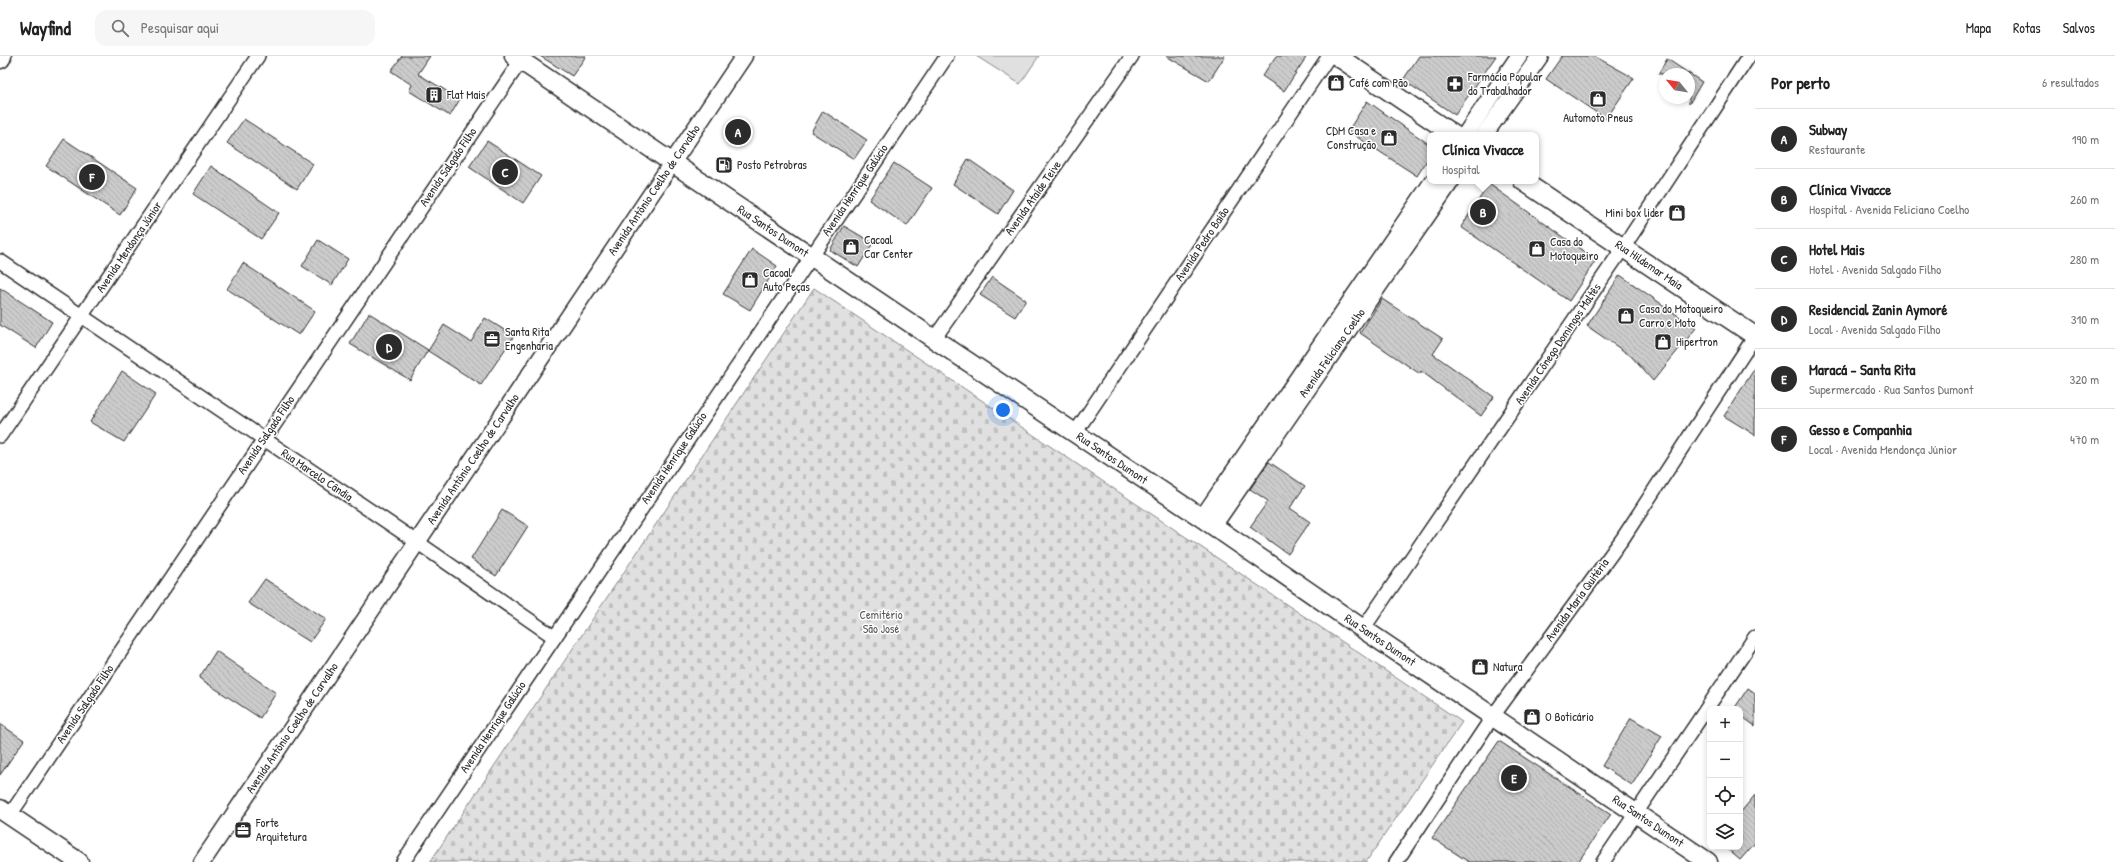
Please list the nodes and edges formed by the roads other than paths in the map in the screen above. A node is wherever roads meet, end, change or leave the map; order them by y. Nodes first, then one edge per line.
1 (258, 56) edge
2 (744, 56) edge
3 (947, 56) edge
4 (1132, 56) edge
5 (1329, 56) edge
6 (1337, 56) edge
7 (1519, 56) edge
8 (1540, 56) edge
9 (1749, 56) edge
10 (519, 58) edge
11 (1450, 132) edge
12 (1467, 132) edge
13 (1486, 132) edge
14 (672, 163) junction
15 (1431, 184) edge
16 (1450, 184) edge
17 (1527, 184) edge
18 (1623, 248) junction
19 (810, 256) junction
20 (0, 261) edge
21 (82, 316) junction
22 (1755, 336) edge
23 (934, 339) junction
24 (1074, 432) junction
25 (0, 436) edge
26 (263, 439) junction
27 (1208, 522) junction
28 (417, 542) junction
29 (1363, 629) junction
30 (554, 637) junction
31 (1755, 637) edge
32 (1493, 716) junction
33 (5, 812) edge
34 (1637, 813) junction
35 (79, 862) edge
36 (202, 862) edge
37 (403, 862) edge
38 (1396, 862) edge
39 (1603, 862) edge
40 (1708, 862) edge

1 - 21 street, Avenida Mendonça Júnior
2 - 14 street, Avenida Antônio Coelho de Carvalho
3 - 19 street, Avenida Henrique Galúcio
4 - 23 street, Avenida Ataíde Teive
5 - 24 street, Avenida Pedro Baião
6 - 11 main road
7 - 12 street
8 - 13 street
9 - 18 street, Avenida Cônego Domingos Maltês
10 - 14 main road, Rua Santos Dumont
10 - 26 street, Avenida Salgado Filho
14 - 19 main road, Rua Santos Dumont
14 - 28 street, Avenida Antônio Coelho de Carvalho
15 - 27 street, Avenida Feliciano Coelho
16 - 27 street, Avenida Feliciano Coelho
17 - 18 main road, Rua Hildemar Maia
18 - 22 main road, Rua Hildemar Maia
18 - 29 street, Avenida Cônego Domingos Maltês
19 - 23 main road, Rua Santos Dumont
19 - 30 street, Avenida Henrique Galúcio
20 - 21 street, Rua Marcelo Cândia
21 - 25 street, Avenida Mendonça Júnior
21 - 26 street, Rua Marcelo Cândia
22 - 32 street, Avenida Maria Quitéria
23 - 24 main road, Rua Santos Dumont
24 - 27 main road, Rua Santos Dumont
26 - 28 street, Rua Marcelo Cândia
26 - 33 street, Avenida Salgado Filho
27 - 29 main road, Rua Santos Dumont
28 - 30 street, Rua Marcelo Cândia
28 - 36 street, Avenida Antônio Coelho de Carvalho
29 - 32 main road, Rua Santos Dumont
30 - 37 street, Avenida Henrique Galúcio
31 - 34 street
32 - 34 main road, Rua Santos Dumont
32 - 38 street, Avenida Maria Quitéria
33 - 35 main road
34 - 39 street
34 - 40 main road, Rua Santos Dumont

